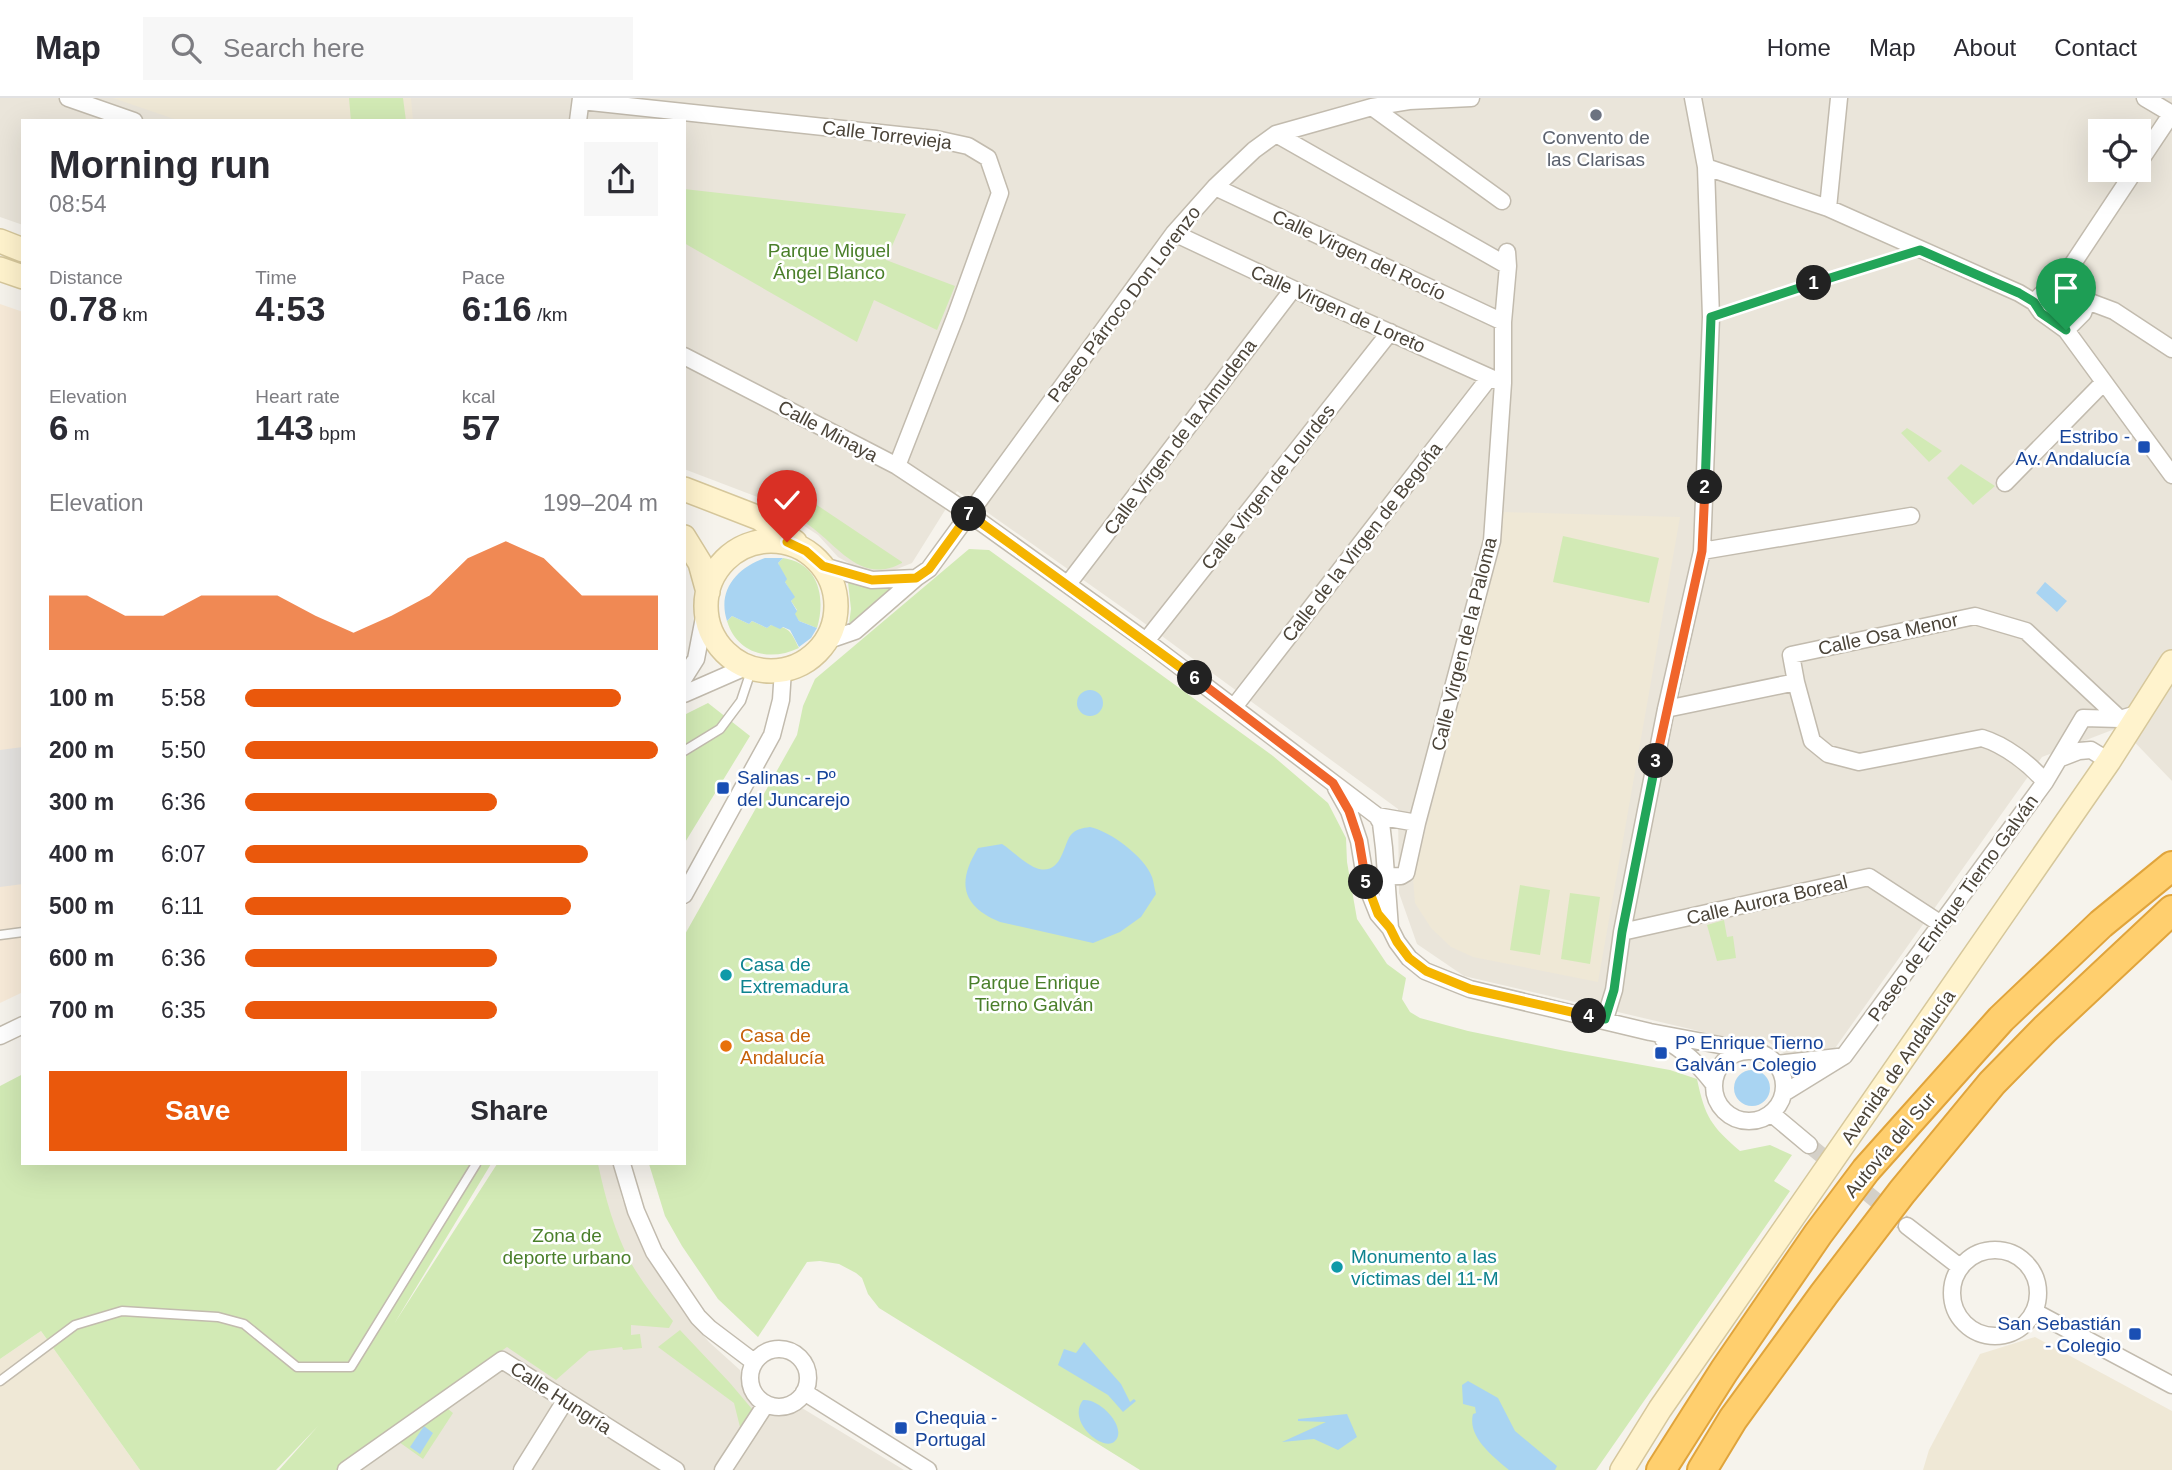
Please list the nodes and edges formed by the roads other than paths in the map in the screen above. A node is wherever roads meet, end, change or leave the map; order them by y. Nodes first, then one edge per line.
1 (68, 98) edge
2 (1471, 98) edge
3 (1693, 98) edge
4 (1839, 98) edge
5 (2145, 98) edge
6 (581, 99) edge
7 (1406, 99) edge
8 (1372, 107) junction
9 (2172, 113) edge
10 (128, 119) edge
11 (578, 119) edge
12 (1276, 134) junction
13 (2151, 144) edge
14 (1706, 167) junction
15 (2127, 182) edge
16 (1215, 187) junction
17 (1502, 201) dead end
18 (1828, 208) junction
19 (1174, 233) junction
20 (0, 241) edge
21 (21, 249) edge
22 (1920, 250) junction
23 (0, 269) edge
24 (21, 276) edge
25 (1293, 289) junction
26 (2057, 290) junction
27 (2034, 302) junction
28 (2087, 302) junction
29 (1711, 317) junction
30 (1503, 322) junction
31 (2066, 330) junction
32 (1390, 332) junction
33 (2172, 348) edge
34 (686, 357) edge
35 (1496, 380) junction
36 (2103, 383) junction
37 (897, 467) junction
38 (2172, 475) edge
39 (2006, 484) dead end
40 (686, 490) edge
41 (968, 513) junction
42 (1911, 516) dead end
43 (686, 540) edge
44 (806, 551) junction
45 (1702, 551) junction
46 (823, 566) junction
47 (916, 578) junction
48 (1068, 584) junction
49 (707, 600) junction
50 (826, 642) junction
51 (1146, 642) junction
52 (2172, 662) edge
53 (750, 667) junction
54 (783, 670) junction
55 (686, 675) edge
56 (1796, 682) junction
57 (2092, 692) junction
58 (686, 693) edge
59 (1234, 707) junction
60 (1666, 709) junction
61 (2130, 716) junction
62 (2083, 718) junction
63 (686, 750) edge
64 (2061, 758) junction
65 (2109, 761) junction
66 (2045, 782) junction
67 (1333, 783) junction
68 (1377, 816) junction
69 (1417, 823) junction
70 (2172, 866) edge
71 (1365, 877) junction
72 (1385, 877) junction
73 (686, 891) edge
74 (2172, 910) edge
75 (1941, 924) junction
76 (1390, 928) junction
77 (21, 932) edge
78 (1622, 932) junction
79 (0, 935) edge
80 (1605, 1019) junction
81 (21, 1026) edge
82 (1650, 1032) junction
83 (0, 1036) edge
84 (1746, 1051) junction
85 (1843, 1056) junction
86 (1777, 1064) junction
87 (1713, 1083) junction
88 (1784, 1093) junction
89 (1772, 1114) junction
90 (1809, 1145) tunnel mouth
91 (475, 1165) edge
92 (622, 1165) edge
93 (1907, 1226) tunnel mouth
94 (1960, 1267) junction
95 (2035, 1312) junction
96 (754, 1362) junction
97 (0, 1381) edge
98 (2172, 1385) edge
99 (804, 1392) junction
100 (565, 1401) junction
101 (766, 1404) junction
102 (924, 1469) edge
103 (346, 1470) edge
104 (522, 1470) edge
105 (676, 1470) edge
106 (723, 1470) edge
107 (1622, 1470) edge
108 (1661, 1470) edge
109 (1702, 1470) edge

1 - 10 street
2 - 7 street, Paseo Párroco Don Lorenzo
3 - 14 street
4 - 18 street
5 - 9 street
6 - 11 street
6 - 37 street, Calle Torrevieja
7 - 8 street, Paseo Párroco Don Lorenzo
8 - 12 street, Paseo Párroco Don Lorenzo
8 - 17 street
9 - 13 street
12 - 16 street, Paseo Párroco Don Lorenzo
12 - 30 street, Calle Virgen de la Paloma
14 - 18 street
14 - 29 street
15 - 26 street
16 - 19 street, Paseo Párroco Don Lorenzo
16 - 30 street, Calle Virgen del Rocío
18 - 22 street
19 - 25 street, Calle Virgen de Loreto
19 - 41 street, Paseo Párroco Don Lorenzo
20 - 21 street
22 - 27 street
22 - 29 lane
23 - 24 street
25 - 32 street, Calle Virgen de Loreto
25 - 48 street, Calle Virgen de la Almudena
26 - 27 street
26 - 28 street
27 - 31 street
28 - 31 street
28 - 33 street
29 - 45 street
30 - 35 street, Calle Virgen de la Paloma
31 - 36 street
32 - 35 street, Calle Virgen de Loreto
32 - 51 street, Calle Virgen de Lourdes
34 - 37 street, Calle Minaya
35 - 59 street, Calle de la Virgen de Begoña
35 - 69 street, Calle Virgen de la Paloma
36 - 38 street
36 - 39 street
37 - 41 street, Calle Minaya
40 - 44 street
41 - 47 street, Paseo Párroco Don Lorenzo
41 - 48 street
42 - 45 street
43 - 49 street
44 - 46 street
44 - 49 street
45 - 60 street
46 - 47 street
46 - 50 street
47 - 50 street, Paseo Párroco Don Lorenzo
48 - 51 street
49 - 53 street
49 - 55 street
50 - 54 street
51 - 59 street
52 - 61 street, Avenida de Andalucía
53 - 54 street
53 - 58 street
53 - 63 lane
54 - 73 street
56 - 57 street, Calle Osa Menor
56 - 60 street
56 - 66 street
57 - 61 street
57 - 62 street
59 - 67 street
60 - 78 street
61 - 62 street
61 - 65 street, Avenida de Andalucía
62 - 64 street, Paseo de Enrique Tierno Galván
64 - 65 street
64 - 66 street, Paseo de Enrique Tierno Galván
65 - 107 street, Avenida de Andalucía
66 - 75 street, Paseo de Enrique Tierno Galván
67 - 68 street
67 - 71 street
68 - 69 street
68 - 72 street
69 - 72 street, Calle Virgen de la Paloma
70 - 108 highway, Autovía del Sur
71 - 72 street
71 - 76 street
72 - 76 street
74 - 109 highway, Autovía del Sur
75 - 78 street, Calle Aurora Boreal
75 - 85 street, Paseo de Enrique Tierno Galván
76 - 80 street
77 - 79 lane
78 - 80 street
80 - 82 street
81 - 83 street
82 - 84 street
82 - 87 street
84 - 86 street
84 - 87 street
85 - 86 street
85 - 88 street, Paseo de Enrique Tierno Galván
86 - 88 street
87 - 89 street
88 - 89 street
89 - 90 street
91 - 97 lane
92 - 96 street
93 - 94 street
94 - 95 street
94 - 95 street
95 - 98 street
96 - 99 street
96 - 101 street
99 - 101 street
99 - 102 street
100 - 103 street, Calle Hungría
100 - 104 street
100 - 105 street, Calle Hungría
101 - 106 street

